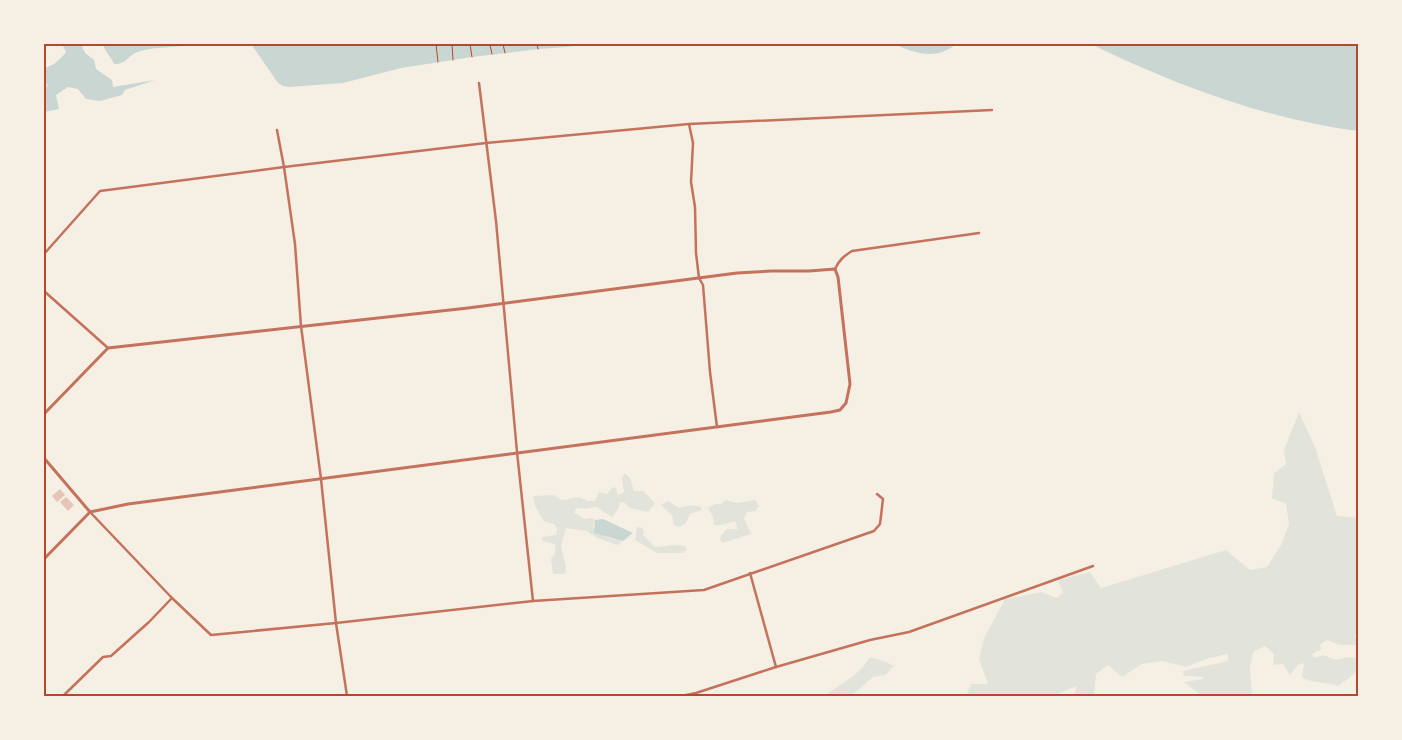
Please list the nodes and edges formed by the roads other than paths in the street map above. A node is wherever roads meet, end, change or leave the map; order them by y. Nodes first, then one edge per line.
1 (479, 83) dead end
2 (992, 110) dead end
3 (689, 124) junction
4 (277, 130) dead end
5 (486, 143) junction
6 (284, 167) junction
7 (979, 233) dead end
8 (44, 254) edge
9 (835, 269) junction
10 (699, 278) junction
11 (44, 291) edge
12 (504, 304) junction
13 (301, 326) junction
14 (108, 348) junction
15 (44, 414) edge
16 (717, 427) junction
17 (517, 452) junction
18 (44, 458) edge
19 (321, 479) junction
20 (877, 494) dead end
21 (90, 512) junction
22 (44, 559) edge
23 (1093, 566) dead end
24 (750, 573) junction
25 (172, 598) junction
26 (533, 601) junction
27 (336, 623) junction
28 (776, 667) junction
29 (62, 696) edge
30 (347, 696) edge
31 (681, 696) edge

1 - 5 street
2 - 3 street
3 - 5 street
3 - 10 street
4 - 6 street
5 - 6 street
5 - 12 street
6 - 8 street
6 - 13 street
7 - 9 street
9 - 10 street
9 - 16 street
10 - 12 street
10 - 16 street
11 - 14 street
12 - 13 street
12 - 17 street
13 - 14 street
13 - 19 street
14 - 15 street
16 - 17 street
17 - 19 street
17 - 26 street
18 - 21 street
19 - 21 street
19 - 27 street
20 - 24 street
21 - 22 street
21 - 25 street
23 - 28 street
24 - 26 street
24 - 28 street
25 - 27 street
25 - 29 street
26 - 27 street
27 - 30 street
28 - 31 street

